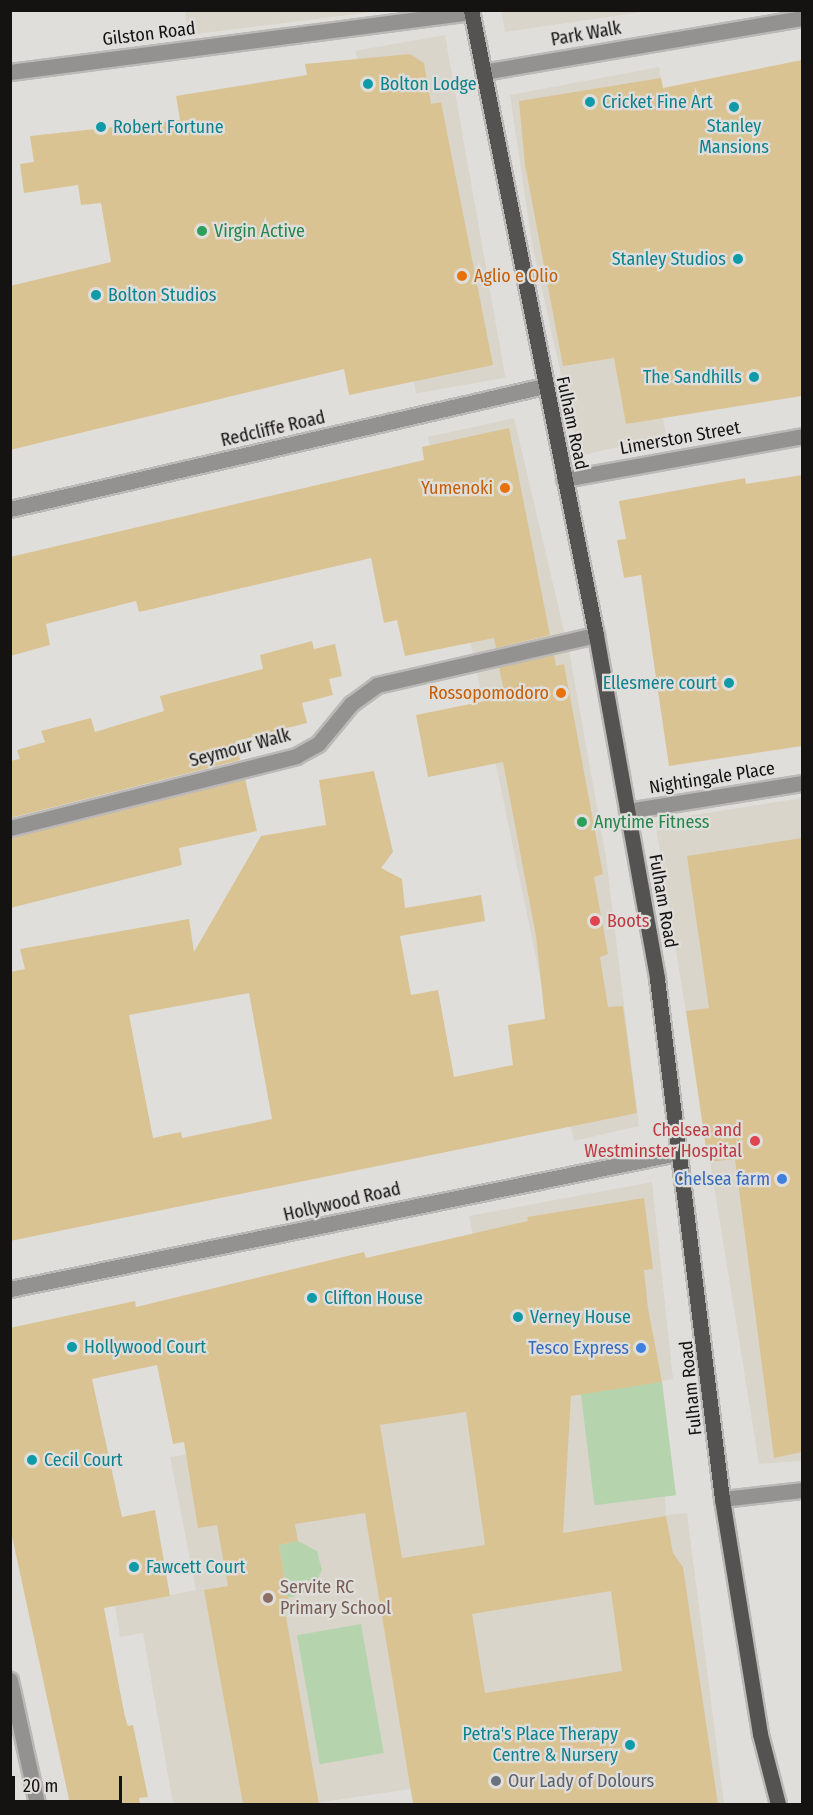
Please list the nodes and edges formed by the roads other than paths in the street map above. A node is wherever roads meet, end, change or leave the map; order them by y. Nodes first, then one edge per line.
1 (471, 11) edge
2 (802, 18) edge
3 (10, 72) edge
4 (483, 72) junction
5 (544, 386) junction
6 (802, 436) edge
7 (564, 478) junction
8 (10, 509) edge
9 (596, 635) junction
10 (802, 783) edge
11 (627, 810) junction
12 (10, 828) edge
13 (682, 1152) junction
14 (10, 1288) edge
15 (802, 1490) edge
16 (722, 1499) junction
17 (10, 1680) edge
18 (37, 1804) edge
19 (778, 1804) edge

1 - 3 street, Gilston Road
1 - 4 main road, Fulham Road
2 - 4 street, Park Walk
4 - 5 main road, Fulham Road
5 - 7 main road, Fulham Road
5 - 8 street, Redcliffe Road
6 - 7 street, Limerston Street
7 - 9 main road, Fulham Road
9 - 11 main road, Fulham Road
9 - 12 street, Seymour Walk
10 - 11 street, Nightingale Place
11 - 13 main road, Fulham Road
13 - 14 street, Hollywood Road
13 - 16 main road, Fulham Road
15 - 16 street
16 - 19 main road, Fulham Road
17 - 18 street

